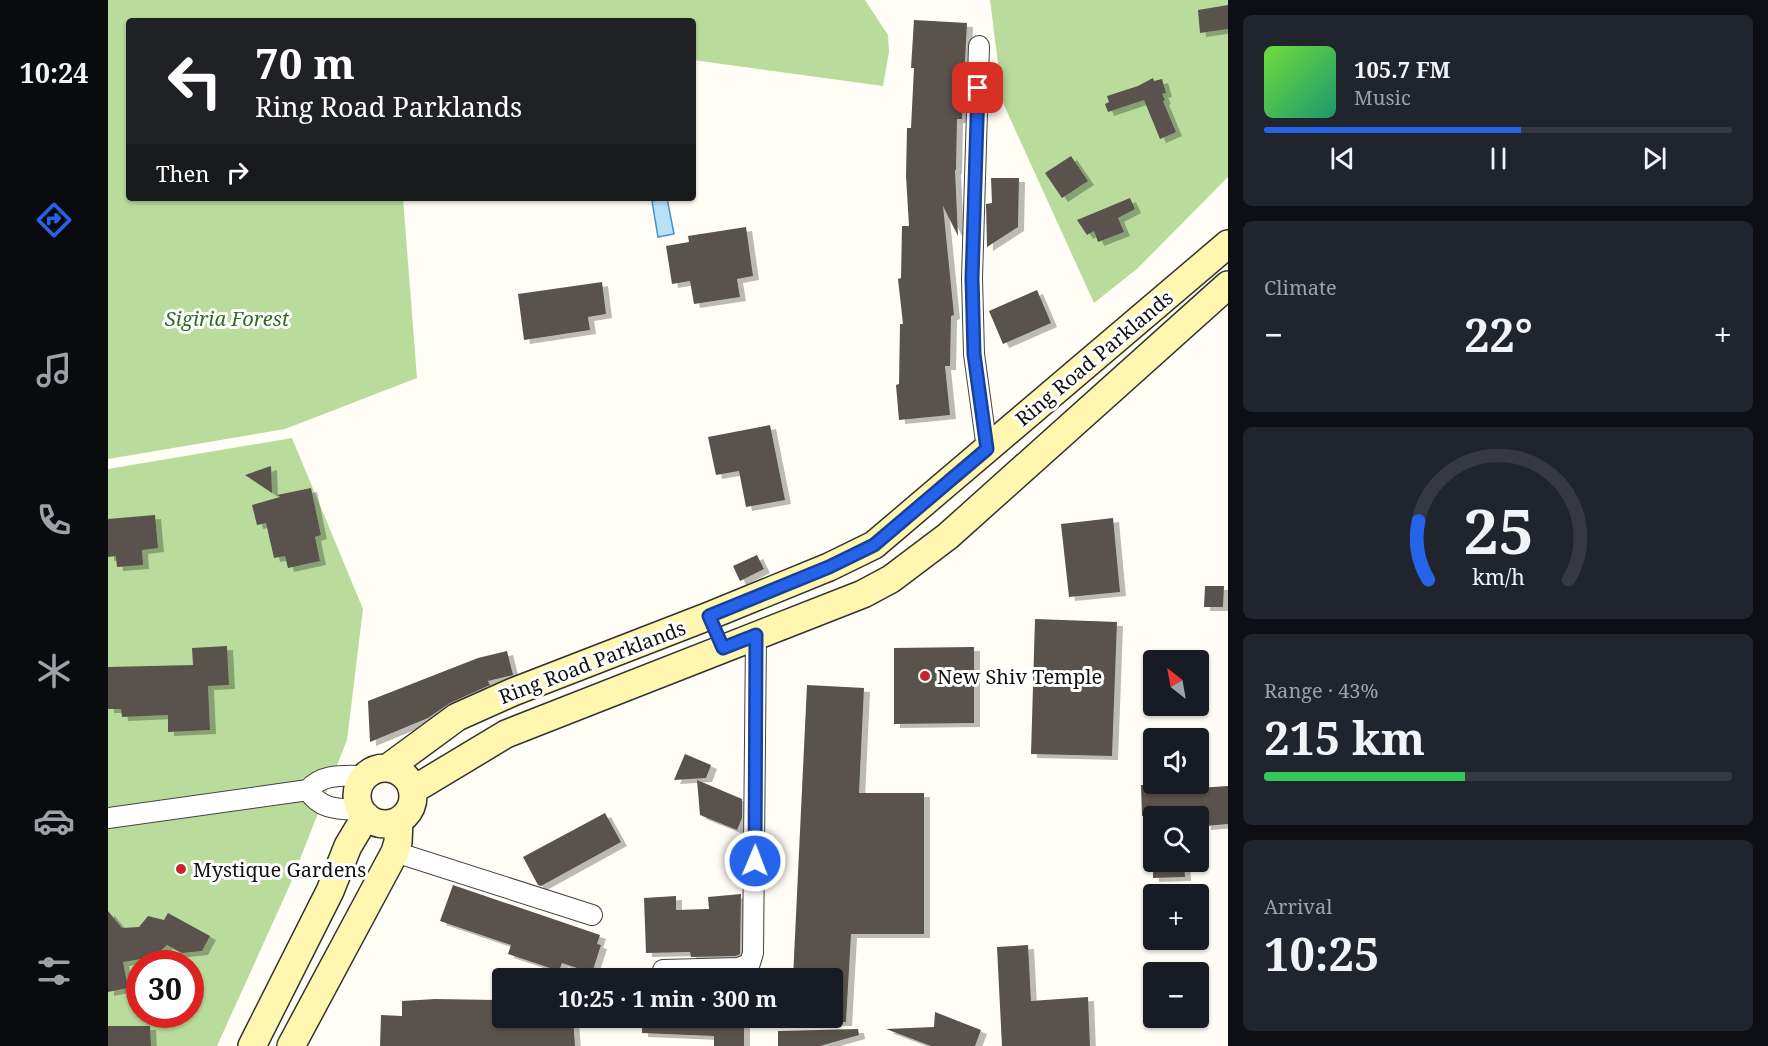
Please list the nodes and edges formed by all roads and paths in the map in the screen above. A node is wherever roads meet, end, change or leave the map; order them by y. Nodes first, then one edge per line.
1 (979, 46) dead end
2 (1228, 244) edge
3 (1228, 285) edge
4 (987, 449) junction
5 (709, 616) junction
6 (756, 635) junction
7 (723, 648) junction
8 (377, 772) junction
9 (308, 790) junction
10 (414, 790) junction
11 (363, 813) junction
12 (109, 816) edge
13 (399, 821) junction
14 (395, 852) junction
15 (592, 915) dead end
16 (739, 968) edge
17 (252, 1046) edge
18 (291, 1046) edge

1 - 4 street
2 - 4 street, Ring Road Parklands
3 - 6 street, Ring Road Parklands
4 - 5 street, Ring Road Parklands
5 - 7 street
5 - 8 street, Ring Road Parklands
6 - 7 street, Ring Road Parklands
6 - 16 street
7 - 10 street, Ring Road Parklands
8 - 9 street
8 - 10 street
8 - 11 street
9 - 11 street
9 - 12 street
10 - 13 street
11 - 13 street
11 - 17 street
13 - 14 street
14 - 15 street
14 - 18 street

